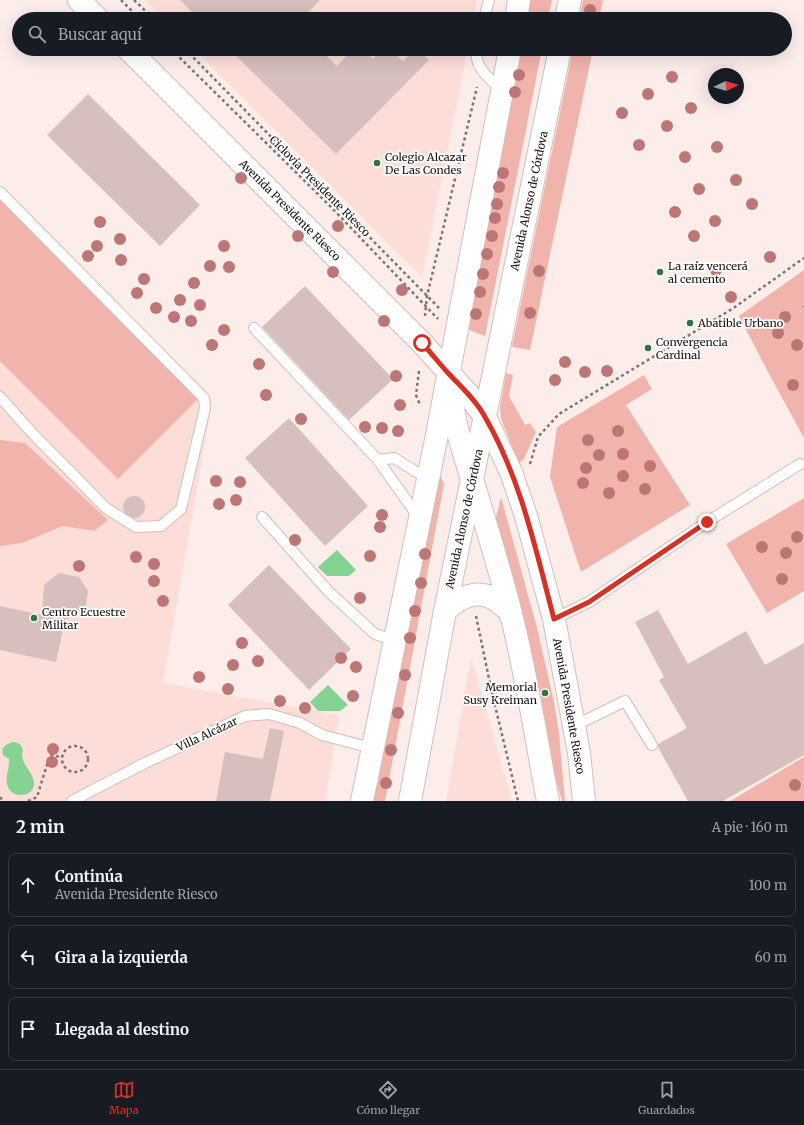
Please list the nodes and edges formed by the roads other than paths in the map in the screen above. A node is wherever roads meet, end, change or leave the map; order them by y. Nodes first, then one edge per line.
1 (79, 0) edge
2 (488, 0) edge
3 (519, 0) edge
4 (570, 0) edge
5 (91, 12) edge
6 (485, 12) edge
7 (517, 12) edge
8 (567, 12) edge
9 (135, 56) edge
10 (476, 56) edge
11 (509, 56) edge
12 (559, 56) edge
13 (502, 90) junction
14 (0, 192) edge
15 (254, 328) dead end
16 (449, 373) junction
17 (0, 397) edge
18 (485, 417) junction
19 (378, 460) junction
20 (800, 464) dead end
21 (428, 479) junction
22 (472, 480) junction
23 (262, 517) dead end
24 (420, 519) junction
25 (445, 611) junction
26 (511, 614) junction
27 (554, 619) junction
28 (395, 639) junction
29 (574, 726) junction
30 (652, 746) dead end
31 (372, 748) junction
32 (72, 801) edge
33 (362, 801) edge
34 (410, 801) edge
35 (548, 801) edge
36 (584, 801) edge

1 - 5 main road
2 - 6 lane
3 - 7 main road
4 - 8 main road
9 - 16 main road, Avenida Presidente Riesco
10 - 13 lane
11 - 13 main road
12 - 18 main road, Avenida Alonso de Córdova
13 - 16 main road
14 - 17 lane
15 - 19 lane
16 - 18 main road, Avenida Presidente Riesco
16 - 21 main road
16 - 22 main road
18 - 22 main road, Avenida Alonso de Córdova
18 - 27 main road, Avenida Presidente Riesco
19 - 21 lane
19 - 24 lane
20 - 27 lane
21 - 24 main road
22 - 25 main road, Avenida Alonso de Córdova
22 - 26 main road
23 - 28 lane
24 - 28 main road
25 - 26 main road
25 - 34 main road, Avenida Alonso de Córdova
26 - 35 main road
27 - 29 main road, Avenida Presidente Riesco
28 - 31 main road
29 - 30 lane
29 - 36 main road, Avenida Presidente Riesco
31 - 32 lane, Villa Alcázar
31 - 33 main road

